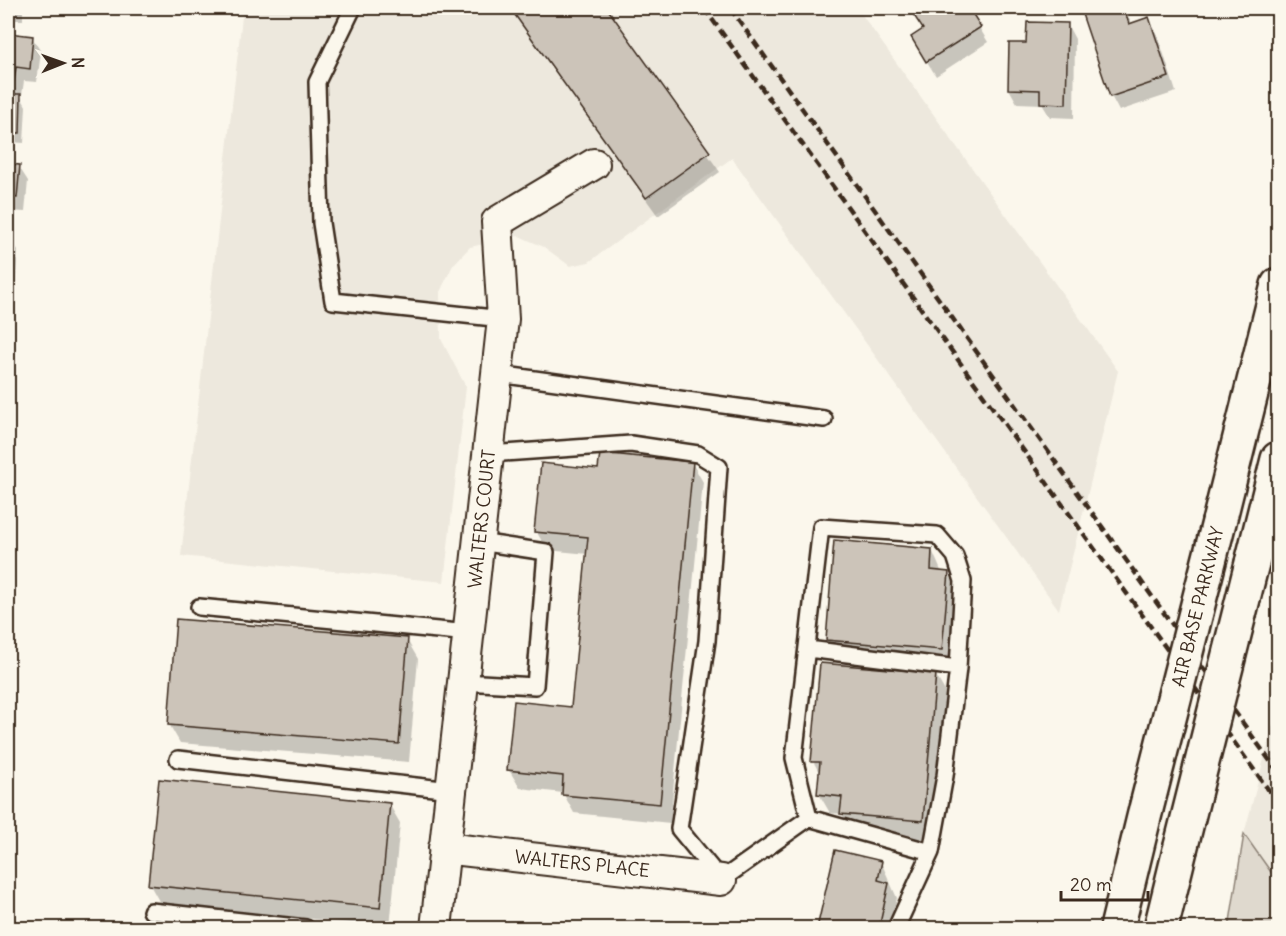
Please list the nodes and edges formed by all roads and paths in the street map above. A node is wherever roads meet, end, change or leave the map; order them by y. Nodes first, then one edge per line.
1 (353, 8) edge
2 (594, 164) dead end
3 (1278, 285) edge
4 (503, 319) junction
5 (498, 374) junction
6 (824, 419) dead end
7 (489, 454) junction
8 (1278, 459) edge
9 (479, 542) junction
10 (199, 607) dead end
11 (469, 633) junction
12 (808, 649) junction
13 (958, 668) junction
14 (463, 682) junction
15 (178, 759) dead end
16 (451, 790) junction
17 (809, 818) junction
18 (444, 848) junction
19 (931, 852) junction
20 (721, 880) junction
21 (151, 911) dead end
22 (306, 928) edge
23 (436, 928) edge
24 (896, 928) edge
25 (1117, 928) edge
26 (1161, 928) edge

1 - 4 lane
2 - 4 street, WALTERS COURT
3 - 25 main road, AIR BASE PARKWAY, bridge
4 - 5 street, WALTERS COURT
5 - 6 lane
5 - 7 street, WALTERS COURT
7 - 9 street, WALTERS COURT
7 - 20 lane
8 - 26 main road, bridge
9 - 11 street, WALTERS COURT
9 - 14 lane
10 - 11 lane
11 - 14 street, WALTERS COURT
12 - 13 lane
12 - 13 lane
12 - 17 lane
13 - 19 lane
14 - 16 street, WALTERS COURT
15 - 16 lane
16 - 18 street, WALTERS COURT
17 - 19 lane
17 - 20 lane
18 - 20 street, WALTERS PLACE
18 - 23 street, WALTERS COURT
19 - 24 lane
21 - 22 lane

